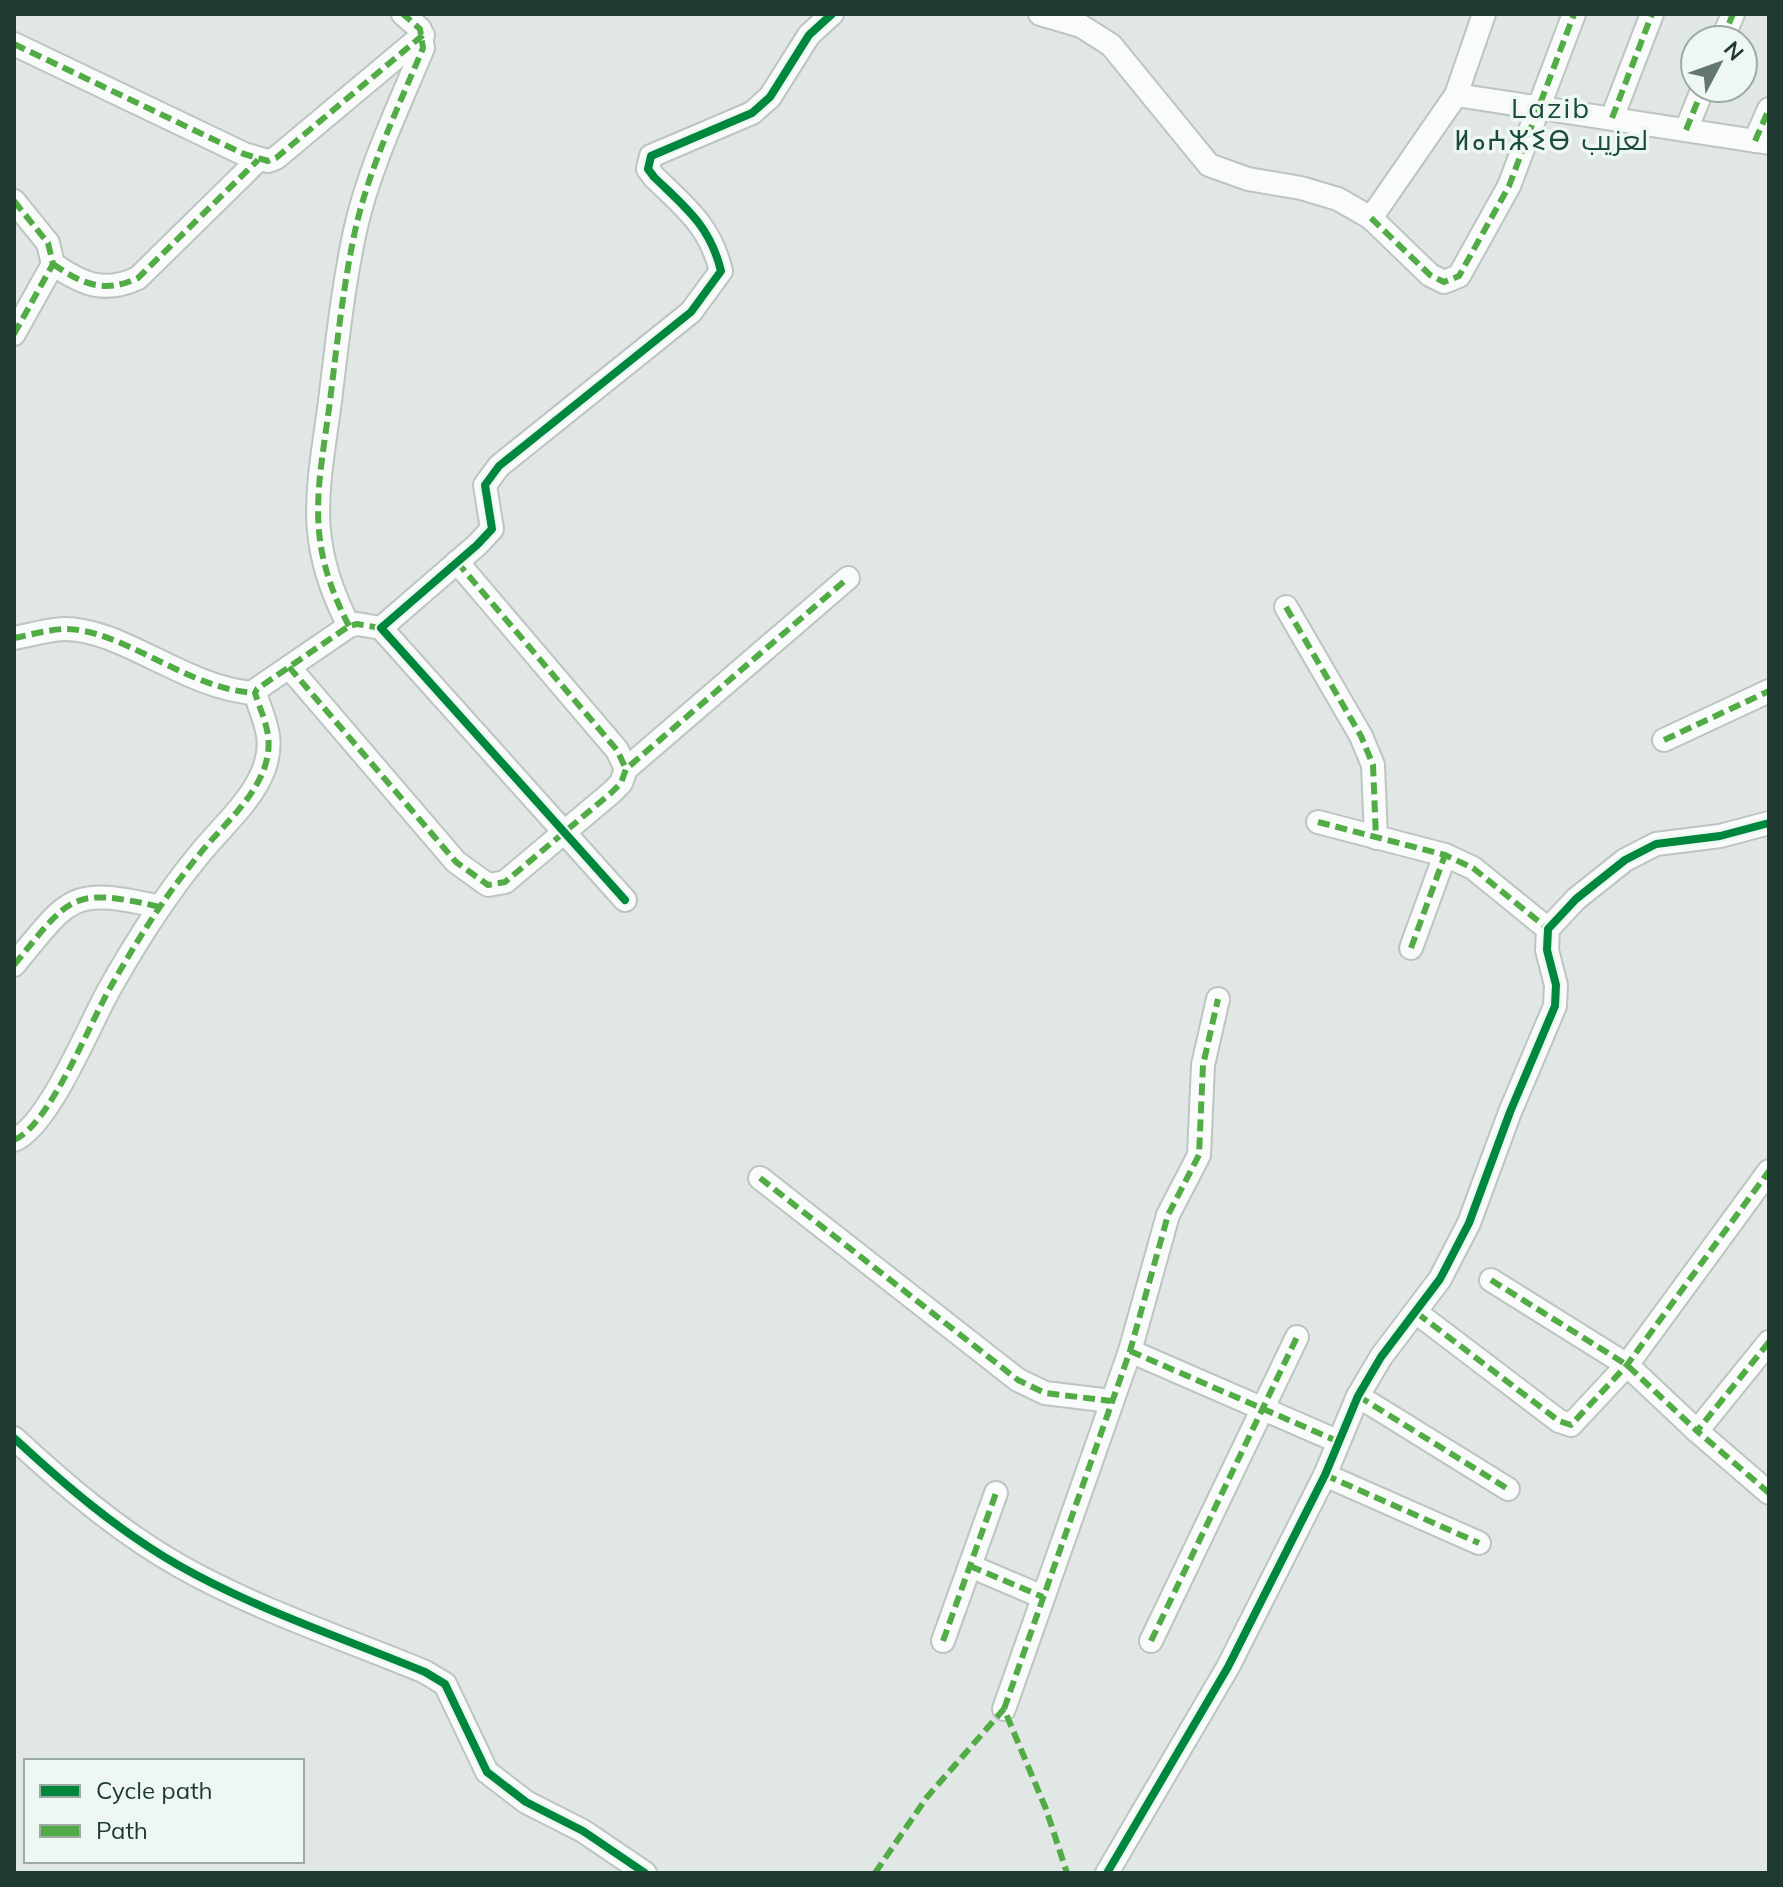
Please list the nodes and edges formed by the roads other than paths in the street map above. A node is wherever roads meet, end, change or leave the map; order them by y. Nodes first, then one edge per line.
1 (403, 14) edge
2 (832, 14) edge
3 (1040, 14) edge
4 (1484, 14) edge
5 (1574, 14) edge
6 (1652, 14) edge
7 (423, 35) junction
8 (14, 44) edge
9 (1456, 95) junction
10 (1697, 104) edge
11 (1539, 108) junction
12 (1769, 109) edge
13 (1612, 118) junction
14 (1686, 130) junction
15 (1762, 142) edge
16 (258, 160) junction
17 (14, 201) edge
18 (1371, 218) junction
19 (53, 264) junction
20 (14, 334) edge
21 (457, 562) junction
22 (848, 578) dead end
23 (1286, 607) dead end
24 (349, 626) junction
25 (381, 628) junction
26 (14, 638) edge
27 (289, 667) junction
28 (1769, 691) edge
29 (255, 693) junction
30 (1664, 740) dead end
31 (626, 769) junction
32 (1318, 822) dead end
33 (1769, 823) edge
34 (564, 833) junction
35 (1376, 838) junction
36 (1445, 855) junction
37 (625, 900) dead end
38 (160, 907) junction
39 (1548, 929) junction
40 (1411, 948) dead end
41 (14, 965) edge
42 (1218, 999) dead end
43 (14, 1140) edge
44 (1769, 1171) edge
45 (760, 1178) dead end
46 (1491, 1280) dead end
47 (1417, 1313) junction
48 (1297, 1337) dead end
49 (1769, 1342) edge
50 (1130, 1351) junction
51 (1627, 1365) junction
52 (1358, 1396) junction
53 (1111, 1401) junction
54 (1264, 1409) junction
55 (1697, 1431) junction
56 (14, 1438) edge
57 (1337, 1441) junction
58 (1325, 1475) junction
59 (1508, 1489) dead end
60 (996, 1493) dead end
61 (1769, 1493) edge
62 (1479, 1543) dead end
63 (970, 1566) junction
64 (1043, 1597) junction
65 (943, 1641) dead end
66 (1151, 1641) dead end
67 (1004, 1709) dead end
68 (645, 1873) edge
69 (1107, 1873) edge

1 - 7 street
2 - 21 street
3 - 18 street
4 - 9 street
5 - 11 street
6 - 13 street
7 - 16 street
7 - 24 street
8 - 16 street
9 - 11 street
9 - 18 street
10 - 14 street
11 - 13 street
11 - 18 street
12 - 15 street
13 - 14 street
14 - 15 street
16 - 19 street
17 - 19 street
19 - 20 street
21 - 25 street
21 - 31 street
22 - 31 street
23 - 35 street
24 - 25 street
24 - 27 street
25 - 34 street
26 - 29 street
27 - 29 street
27 - 34 street
28 - 30 street
29 - 38 street
31 - 34 street
32 - 35 street
33 - 39 street
34 - 37 street
35 - 36 street
36 - 39 street
36 - 40 street
38 - 41 street
38 - 43 street
39 - 47 street
42 - 50 street
44 - 51 street
45 - 53 street
46 - 51 street
47 - 51 street
47 - 52 street
48 - 54 street
49 - 55 street
50 - 53 street
50 - 54 street
51 - 55 street
52 - 57 street
52 - 59 street
53 - 64 street
54 - 57 street
54 - 66 street
55 - 61 street
56 - 68 street
57 - 58 street
58 - 62 street
58 - 69 street
60 - 63 street
63 - 64 street
63 - 65 street
64 - 67 street

